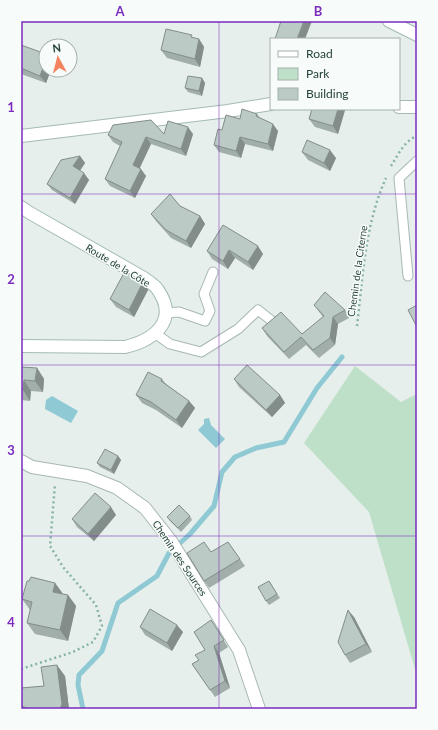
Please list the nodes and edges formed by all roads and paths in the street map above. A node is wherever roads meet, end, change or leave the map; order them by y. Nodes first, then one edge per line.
1 (389, 21) edge
2 (417, 35) edge
3 (270, 104) edge
4 (400, 107) edge
5 (417, 107) edge
6 (21, 136) edge
7 (417, 136) edge
8 (417, 161) edge
9 (390, 168) dead end
10 (388, 174) dead end
11 (21, 206) edge
12 (213, 272) dead end
13 (408, 276) dead end
14 (165, 313) junction
15 (272, 321) edge
16 (357, 326) dead end
17 (156, 334) junction
18 (21, 346) edge
19 (21, 461) edge
20 (57, 470) junction
21 (21, 669) edge
22 (259, 709) edge

1 - 2 street
3 - 6 street
4 - 5 street
7 - 9 path
8 - 13 lane
10 - 16 path, Chemin de la Citerne
11 - 14 street, Route de la Côte
12 - 14 lane
14 - 17 street
15 - 17 lane
17 - 18 street
19 - 20 street, Chemin des Sources
20 - 21 path
20 - 22 street, Chemin des Sources

